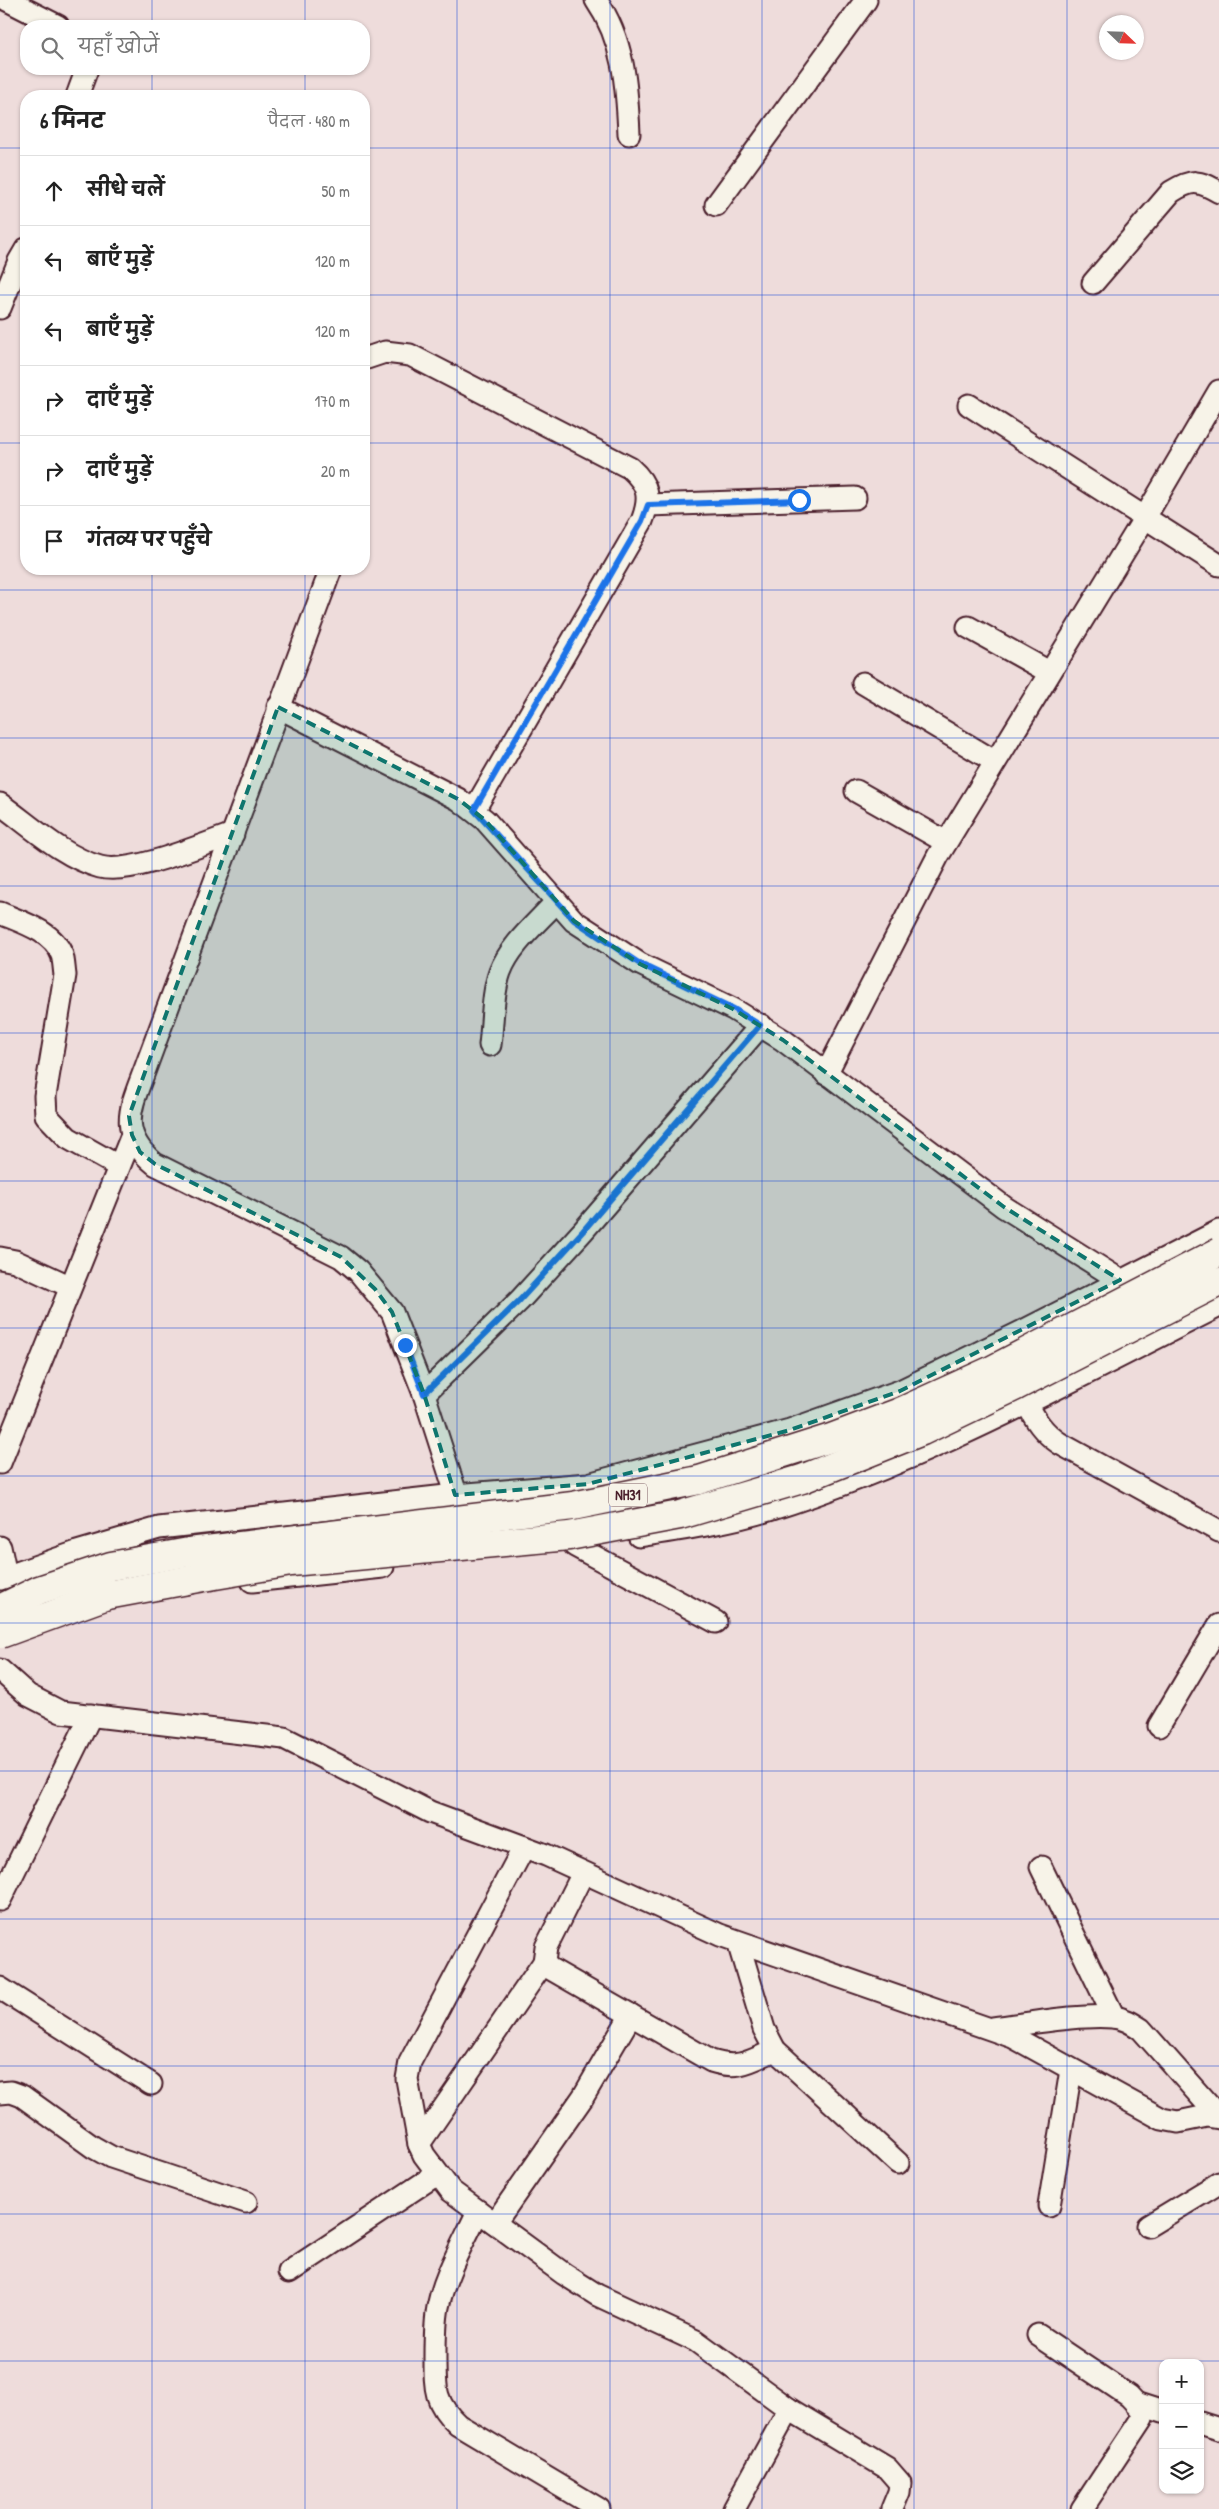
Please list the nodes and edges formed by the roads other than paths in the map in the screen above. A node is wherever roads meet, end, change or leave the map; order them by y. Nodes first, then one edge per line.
1 (7, 0) edge
2 (866, 0) edge
3 (598, 3) edge
4 (46, 20) edge
5 (85, 75) edge
6 (80, 90) edge
7 (629, 134) dead end
8 (1219, 192) edge
9 (716, 205) dead end
10 (20, 259) edge
11 (1093, 283) dead end
12 (0, 308) edge
13 (370, 357) edge
14 (1219, 391) edge
15 (969, 405) dead end
16 (855, 498) dead end
17 (648, 505) junction
18 (1144, 519) junction
19 (1219, 565) edge
20 (329, 575) edge
21 (968, 627) dead end
22 (1049, 672) junction
23 (863, 683) dead end
24 (278, 707) junction
25 (994, 762) junction
26 (856, 791) dead end
27 (0, 804) edge
28 (474, 810) junction
29 (233, 834) junction
30 (946, 842) junction
31 (556, 902) junction
32 (0, 913) edge
33 (760, 1025) junction
34 (490, 1045) dead end
35 (826, 1074) junction
36 (132, 1135) junction
37 (118, 1166) junction
38 (1219, 1231) edge
39 (1219, 1252) edge
40 (0, 1258) edge
41 (1120, 1280) junction
42 (1219, 1282) edge
43 (70, 1286) junction
44 (1219, 1306) edge
45 (424, 1394) junction
46 (1027, 1402) junction
47 (0, 1463) edge
48 (455, 1495) junction
49 (1219, 1530) edge
50 (575, 1546) junction
51 (0, 1547) edge
52 (484, 1556) junction
53 (3, 1577) edge
54 (0, 1609) edge
55 (716, 1622) dead end
56 (1219, 1625) edge
57 (0, 1634) edge
58 (0, 1647) edge
59 (0, 1670) edge
60 (91, 1715) junction
61 (1158, 1726) dead end
62 (524, 1847) junction
63 (1041, 1867) dead end
64 (580, 1871) junction
65 (0, 1900) edge
66 (738, 1942) junction
67 (544, 1962) junction
68 (0, 1988) edge
69 (631, 2015) junction
70 (1114, 2017) junction
71 (991, 2028) junction
72 (775, 2050) junction
73 (1071, 2070) junction
74 (150, 2084) dead end
75 (0, 2094) edge
76 (1219, 2118) edge
77 (420, 2144) junction
78 (898, 2163) dead end
79 (437, 2174) junction
80 (1219, 2183) edge
81 (246, 2202) dead end
82 (1049, 2206) dead end
83 (486, 2217) junction
84 (1148, 2226) dead end
85 (289, 2272) dead end
86 (1038, 2336) dead end
87 (1138, 2404) junction
88 (789, 2409) junction
89 (1159, 2411) edge
90 (1204, 2424) edge
91 (1219, 2429) edge
92 (599, 2509) edge
93 (734, 2509) edge
94 (892, 2509) edge
95 (1082, 2509) edge

1 - 4 street
2 - 9 street
3 - 7 street
5 - 6 street
8 - 11 street
10 - 12 street
13 - 17 street
14 - 18 street
15 - 18 street
16 - 17 street
17 - 28 street
18 - 19 street
18 - 22 street
20 - 24 street
21 - 22 street
22 - 25 street
23 - 25 street
24 - 28 street
24 - 29 street
25 - 30 street
26 - 30 street
27 - 29 street
28 - 31 street
29 - 36 street
30 - 35 street
31 - 33 street
31 - 34 street
32 - 37 street
33 - 35 street
33 - 45 street
35 - 41 street
36 - 37 street
36 - 45 street
37 - 43 street
38 - 41 street
39 - 54 highway, NH31, bridge
40 - 43 street
41 - 48 street
42 - 57 highway, NH31, bridge
43 - 47 street
44 - 46 street
45 - 48 street
46 - 49 street
46 - 50 street
48 - 52 street
48 - 53 street
50 - 52 street
50 - 55 street
51 - 53 street
52 - 58 street
56 - 61 street
59 - 60 street
60 - 62 street
60 - 65 street
62 - 64 street
62 - 77 street
63 - 70 street
64 - 66 street
64 - 67 street
66 - 71 street
66 - 72 street
67 - 69 street
67 - 77 street
68 - 74 street
69 - 72 street
69 - 83 street
70 - 71 street
70 - 76 street
71 - 73 street
72 - 78 street
73 - 76 street
73 - 82 street
75 - 81 street
77 - 79 street
79 - 83 street
79 - 85 street
80 - 84 street
83 - 88 street
83 - 92 street
86 - 87 street
87 - 89 street
87 - 95 street
88 - 93 street
88 - 94 street
90 - 91 street

